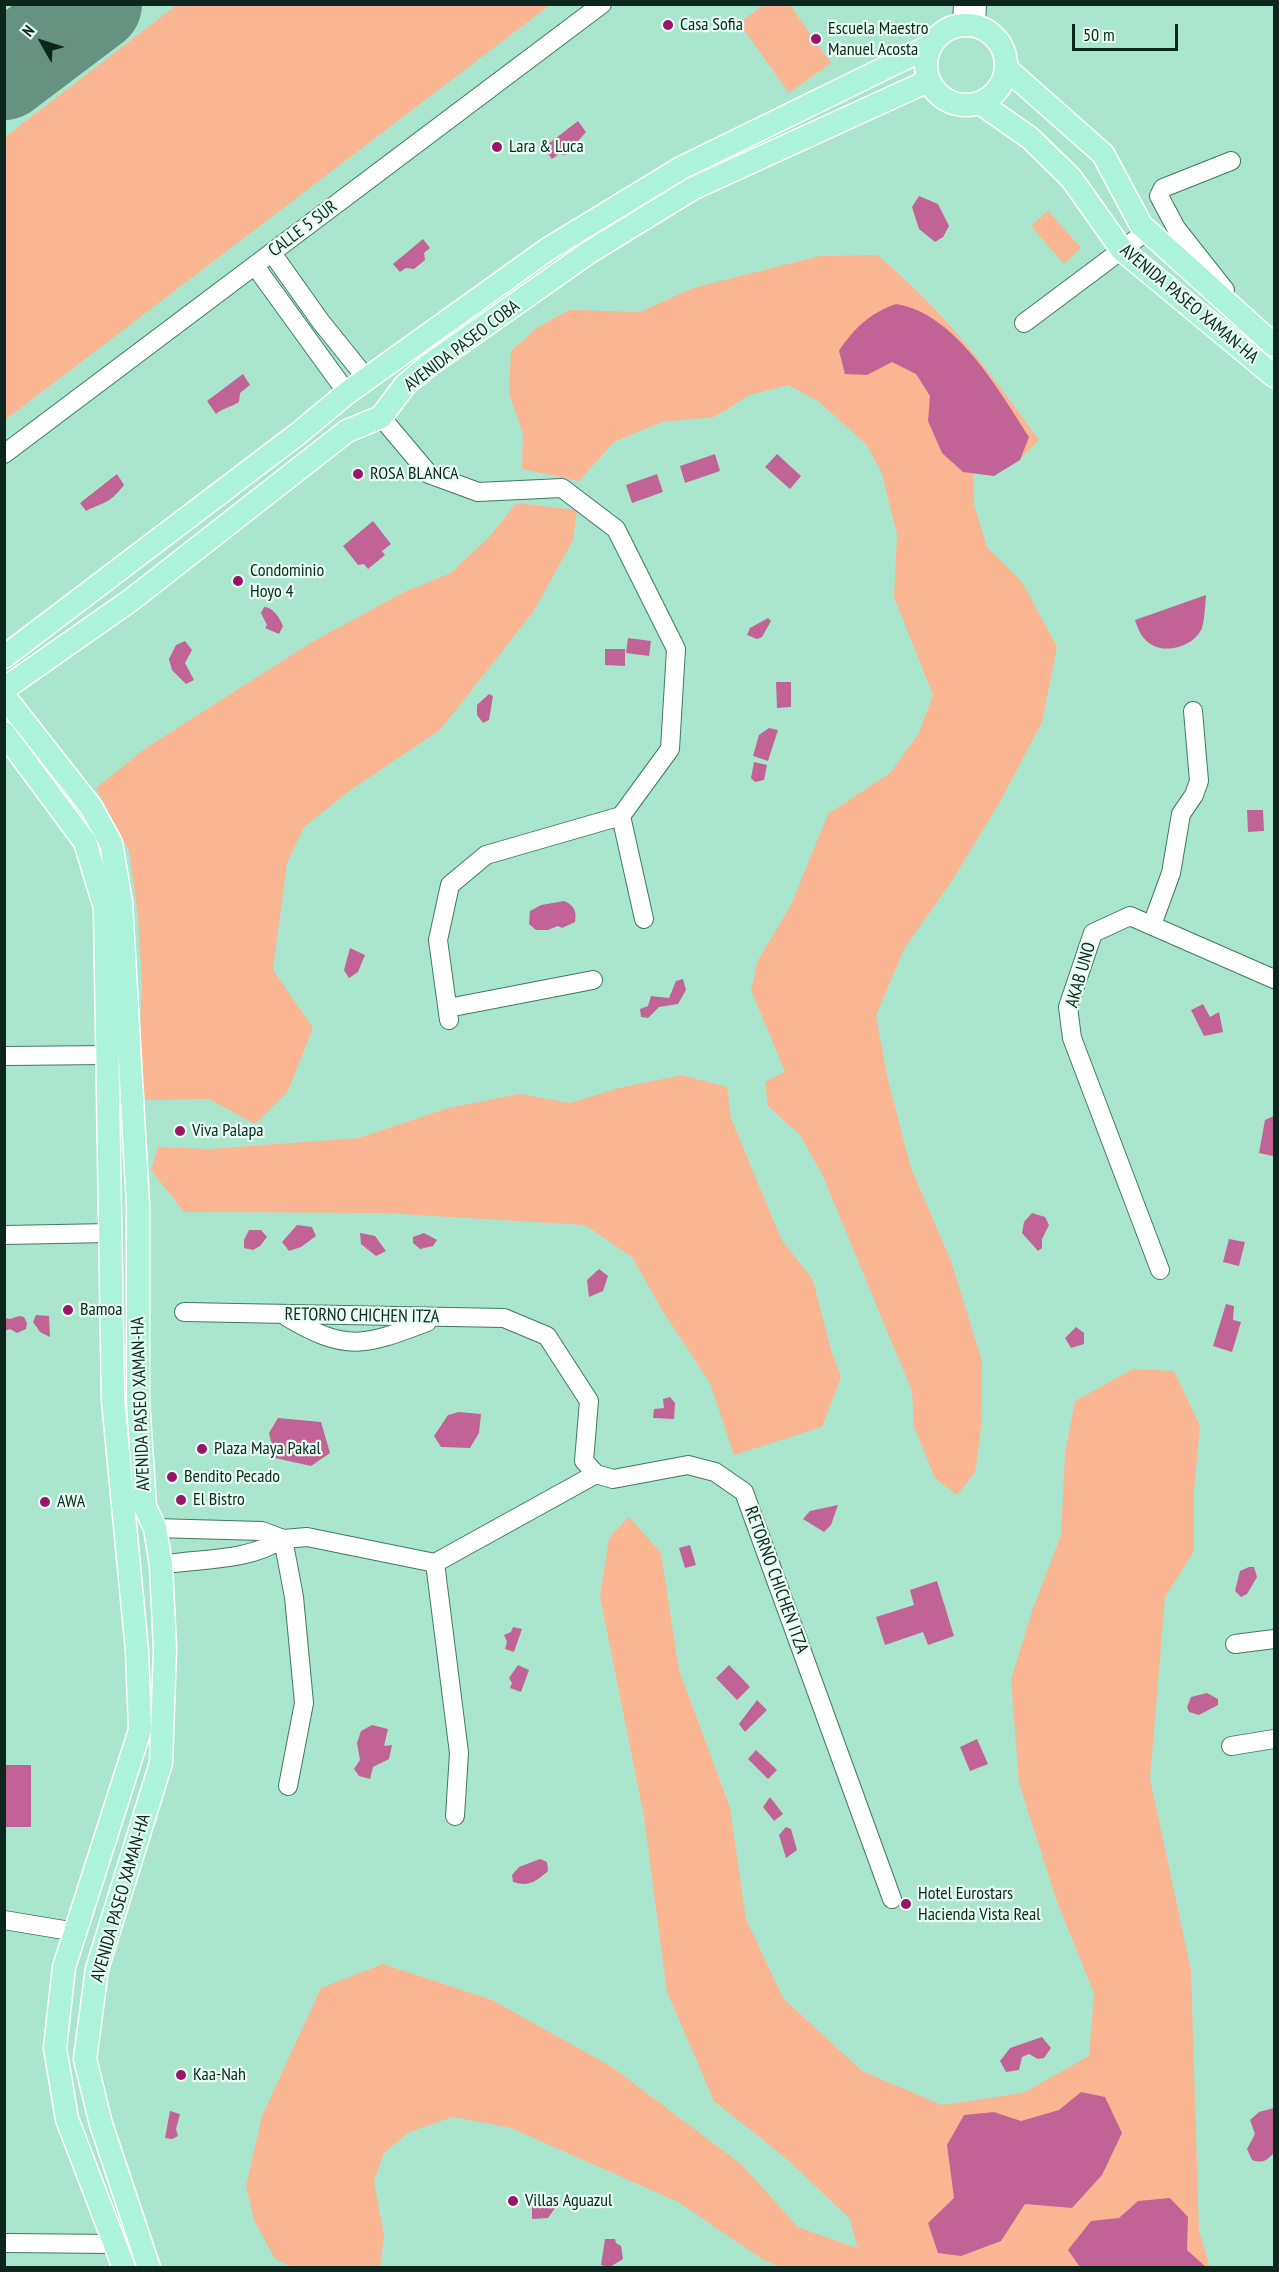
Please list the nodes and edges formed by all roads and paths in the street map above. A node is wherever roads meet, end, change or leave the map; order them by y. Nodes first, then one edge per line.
1 (602, 4) edge
2 (969, 15) edge
3 (930, 46) junction
4 (1006, 69) junction
5 (928, 81) junction
6 (980, 103) junction
7 (1231, 161) dead end
8 (1147, 231) junction
9 (1122, 250) junction
10 (272, 253) junction
11 (255, 266) junction
12 (1024, 323) dead end
13 (1252, 325) junction
14 (413, 345) junction
15 (1275, 345) edge
16 (429, 366) junction
17 (1275, 376) edge
18 (367, 379) junction
19 (347, 393) junction
20 (381, 417) junction
21 (299, 433) junction
22 (4, 454) edge
23 (316, 456) junction
24 (4, 657) edge
25 (4, 689) edge
26 (4, 696) edge
27 (1193, 711) dead end
28 (4, 733) edge
29 (621, 816) junction
30 (644, 920) dead end
31 (1152, 925) junction
32 (1275, 979) edge
33 (593, 980) dead end
34 (107, 1055) junction
35 (4, 1056) edge
36 (110, 1233) junction
37 (4, 1235) edge
38 (1160, 1270) dead end
39 (184, 1312) dead end
40 (282, 1315) junction
41 (438, 1318) junction
42 (596, 1474) junction
43 (155, 1528) junction
44 (283, 1539) junction
45 (435, 1563) junction
46 (161, 1565) junction
47 (1275, 1639) edge
48 (1235, 1644) dead end
49 (165, 1649) junction
50 (137, 1651) junction
51 (1275, 1739) edge
52 (1231, 1746) dead end
53 (288, 1786) dead end
54 (455, 1816) dead end
55 (892, 1899) dead end
56 (4, 1920) edge
57 (76, 1932) junction
58 (4, 2243) edge
59 (116, 2244) junction
60 (124, 2268) edge
61 (149, 2268) edge

1 - 10 street, CALLE 5 SUR
2 - 3 main road
2 - 4 main road
3 - 5 main road
3 - 14 main road, AVENIDA PASEO COBA
4 - 6 main road
4 - 8 main road, AVENIDA PASEO XAMAN-HA
5 - 6 main road
5 - 16 main road, AVENIDA PASEO COBA
6 - 9 main road, AVENIDA PASEO XAMAN-HA
7 - 13 street
8 - 9 street
8 - 13 main road, AVENIDA PASEO XAMAN-HA
9 - 12 street
9 - 17 main road, AVENIDA PASEO XAMAN-HA
10 - 11 street, CALLE 5 SUR
10 - 18 street
11 - 19 street
11 - 22 street, CALLE 5 SUR
13 - 15 main road, AVENIDA PASEO XAMAN-HA
14 - 16 main road
14 - 18 main road, AVENIDA PASEO COBA
16 - 20 main road, AVENIDA PASEO COBA
18 - 19 main road, AVENIDA PASEO COBA
19 - 21 main road, AVENIDA PASEO COBA
20 - 23 main road
20 - 29 street
21 - 23 main road
21 - 24 main road, AVENIDA PASEO COBA
23 - 25 main road
26 - 43 main road, AVENIDA PASEO XAMAN-HA
27 - 31 street
28 - 34 main road, AVENIDA PASEO XAMAN-HA
29 - 30 street
29 - 33 street
31 - 32 street, AKAB UNO
31 - 38 street, AKAB UNO
34 - 35 street
34 - 36 main road, AVENIDA PASEO XAMAN-HA
36 - 37 street
36 - 50 main road, AVENIDA PASEO XAMAN-HA
39 - 40 street, RETORNO CHICHEN ITZA
40 - 41 street, RETORNO CHICHEN ITZA
40 - 41 street
41 - 42 street, RETORNO CHICHEN ITZA
42 - 45 street
42 - 55 street, RETORNO CHICHEN ITZA
43 - 44 street
43 - 46 main road, AVENIDA PASEO XAMAN-HA
44 - 45 street
44 - 46 street
44 - 53 street
45 - 54 street
46 - 49 main road, AVENIDA PASEO XAMAN-HA
47 - 48 street
49 - 50 main road
49 - 61 main road, AVENIDA PASEO XAMAN-HA
50 - 57 main road, AVENIDA PASEO XAMAN-HA
51 - 52 street
56 - 57 street
57 - 59 main road, AVENIDA PASEO XAMAN-HA
58 - 59 street
59 - 60 main road, AVENIDA PASEO XAMAN-HA

